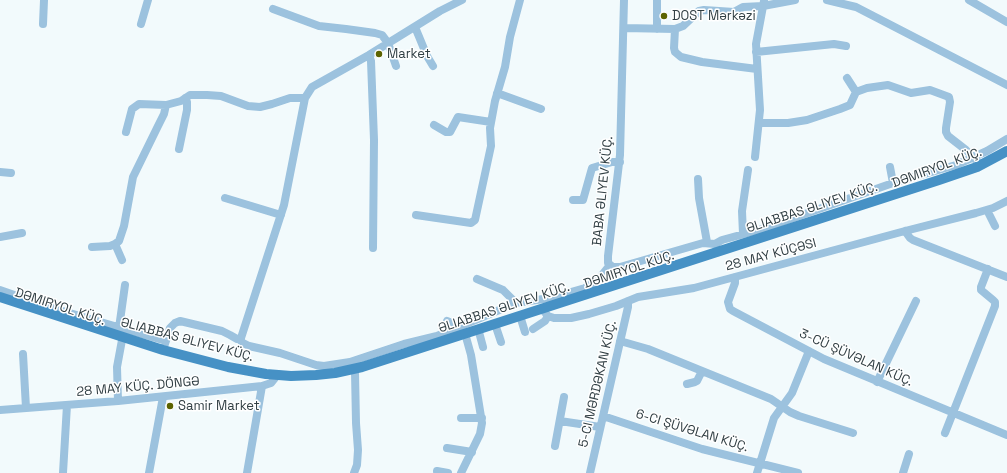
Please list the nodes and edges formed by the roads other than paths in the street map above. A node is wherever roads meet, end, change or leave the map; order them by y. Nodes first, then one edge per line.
1 (44, 0) edge
2 (148, 0) edge
3 (462, 0) edge
4 (520, 0) edge
5 (624, 0) edge
6 (657, 0) edge
7 (795, 0) edge
8 (827, 0) edge
9 (969, 0) edge
10 (764, 3) edge
11 (273, 9) dead end
12 (1007, 22) edge
13 (44, 24) dead end
14 (141, 24) dead end
15 (414, 27) junction
16 (624, 28) junction
17 (657, 29) junction
18 (675, 29) junction
19 (388, 43) junction
20 (846, 46) dead end
21 (756, 52) junction
22 (369, 55) junction
23 (396, 66) dead end
24 (433, 66) dead end
25 (757, 69) junction
26 (847, 78) dead end
27 (1007, 85) edge
28 (856, 92) junction
29 (497, 93) junction
30 (185, 98) junction
31 (305, 98) junction
32 (166, 105) junction
33 (541, 108) dead end
34 (491, 122) junction
35 (760, 123) junction
36 (434, 125) dead end
37 (126, 132) dead end
38 (1007, 139) edge
39 (179, 149) dead end
40 (1007, 151) edge
41 (1007, 154) edge
42 (755, 156) dead end
43 (977, 161) junction
44 (620, 162) junction
45 (890, 167) dead end
46 (748, 170) dead end
47 (0, 172) edge
48 (11, 173) dead end
49 (698, 179) dead end
50 (892, 183) junction
51 (224, 198) dead end
52 (573, 200) dead end
53 (1007, 201) edge
54 (987, 210) junction
55 (281, 215) junction
56 (416, 215) dead end
57 (995, 226) dead end
58 (905, 231) junction
59 (22, 233) dead end
60 (742, 234) junction
61 (0, 237) edge
62 (115, 244) junction
63 (714, 246) junction
64 (92, 247) dead end
65 (373, 248) dead end
66 (122, 260) dead end
67 (610, 265) junction
68 (988, 269) junction
69 (735, 277) junction
70 (1007, 277) edge
71 (477, 279) dead end
72 (125, 285) dead end
73 (0, 290) edge
74 (0, 297) edge
75 (0, 301) edge
76 (628, 301) junction
77 (916, 301) dead end
78 (516, 303) junction
79 (545, 312) junction
80 (521, 319) junction
81 (448, 322) dead end
82 (456, 327) junction
83 (496, 327) junction
84 (119, 328) junction
85 (533, 329) dead end
86 (479, 332) junction
87 (525, 332) dead end
88 (466, 337) junction
89 (239, 339) junction
90 (122, 340) junction
91 (620, 341) junction
92 (501, 342) dead end
93 (165, 345) junction
94 (483, 347) dead end
95 (809, 351) junction
96 (23, 354) dead end
97 (702, 371) junction
98 (355, 372) junction
99 (275, 378) junction
100 (878, 382) junction
101 (687, 384) dead end
102 (262, 386) junction
103 (163, 397) junction
104 (564, 397) dead end
105 (118, 401) junction
106 (67, 405) junction
107 (782, 407) junction
108 (26, 408) junction
109 (0, 410) edge
110 (953, 412) junction
111 (603, 416) junction
112 (461, 418) dead end
113 (482, 418) junction
114 (560, 421) junction
115 (600, 427) junction
116 (853, 433) dead end
117 (945, 433) dead end
118 (1007, 435) edge
119 (555, 446) dead end
120 (447, 448) dead end
121 (472, 452) junction
122 (910, 454) dead end
123 (759, 463) junction
124 (437, 471) dead end
125 (63, 473) edge
126 (149, 473) edge
127 (247, 473) edge
128 (354, 473) edge
129 (448, 473) edge
130 (461, 473) edge
131 (590, 473) edge
132 (757, 473) edge
133 (798, 473) edge
134 (903, 473) edge

1 - 13 street
2 - 14 street
3 - 15 street
4 - 29 street
5 - 16 street, BABA ƏLIYEV KÜÇ.
6 - 17 street
7 - 10 street
8 - 27 street
9 - 12 street
10 - 18 street
10 - 21 street
11 - 19 street
15 - 19 street
15 - 24 street
16 - 17 street
16 - 44 street, BABA ƏLIYEV KÜÇ.
17 - 18 street
18 - 25 street
19 - 22 street
19 - 23 street
20 - 21 street
21 - 25 street
22 - 31 street
22 - 65 street
25 - 35 street
26 - 28 street
28 - 35 street
28 - 43 street
29 - 33 street
29 - 34 street
30 - 31 street
30 - 32 street
30 - 39 street
31 - 55 street
32 - 37 street
32 - 62 street
34 - 36 street
34 - 56 street
35 - 42 street
38 - 43 street, DƏMIRYOL KÜÇ.
40 - 43 main road, ƏLIABBAS ƏLIYEV KÜÇ.
41 - 79 main road, DƏMIRYOL KÜÇ.
43 - 50 street, DƏMIRYOL KÜÇ.
43 - 63 main road, ƏLIABBAS ƏLIYEV KÜÇ.
44 - 52 street
44 - 67 street, BABA ƏLIYEV KÜÇ.
45 - 50 street
46 - 60 street
47 - 48 street
49 - 63 street
50 - 60 street, DƏMIRYOL KÜÇ.
51 - 55 street
53 - 54 street, 28 MAY KÜÇƏSI
54 - 57 street
54 - 58 street, 28 MAY KÜÇƏSI
55 - 89 street
58 - 68 street
58 - 69 street, 28 MAY KÜÇƏSI
59 - 61 street
60 - 63 street, DƏMIRYOL KÜÇ.
62 - 64 street
62 - 66 street
63 - 67 street, BABA ƏLIYEV KÜÇ.
63 - 79 main road, ƏLIABBAS ƏLIYEV KÜÇ.
67 - 78 street, DƏMIRYOL KÜÇ.
68 - 70 street
68 - 110 street
69 - 76 street, 28 MAY KÜÇƏSI
69 - 95 street, 3-CÜ ŞÜVƏLAN KÜÇ.
71 - 78 street
72 - 84 street
73 - 84 street
74 - 93 main road, ƏLIABBAS ƏLIYEV KÜÇ.
75 - 90 main road, DƏMIRYOL KÜÇ.
76 - 79 street, 28 MAY KÜÇƏSI
76 - 91 street, 5-CI MƏRDƏKAN KÜÇ.
77 - 100 street
78 - 82 street, DƏMIRYOL KÜÇ.
79 - 80 main road, DƏMIRYOL KÜÇ.
79 - 85 street
79 - 93 main road, ƏLIABBAS ƏLIYEV KÜÇ.
80 - 83 main road, DƏMIRYOL KÜÇ.
80 - 87 street
81 - 82 street
82 - 89 street, DƏMIRYOL KÜÇ.
83 - 86 main road, DƏMIRYOL KÜÇ.
83 - 92 street
84 - 93 street
86 - 88 main road, DƏMIRYOL KÜÇ.
86 - 94 street
88 - 98 main road, DƏMIRYOL KÜÇ.
88 - 113 street
89 - 93 street, DƏMIRYOL KÜÇ.
90 - 99 main road, DƏMIRYOL KÜÇ.
90 - 105 street
91 - 97 street
91 - 111 street, 5-CI MƏRDƏKAN KÜÇ.
95 - 100 street, 3-CÜ ŞÜVƏLAN KÜÇ.
95 - 107 street
96 - 108 street
97 - 101 street
97 - 107 street
98 - 99 main road, DƏMIRYOL KÜÇ.
98 - 128 street
99 - 102 street, 28 MAY KÜÇ. DÖNGƏ
100 - 110 street, 3-CÜ ŞÜVƏLAN KÜÇ.
102 - 103 street, 28 MAY KÜÇ. DÖNGƏ
102 - 127 street
103 - 105 street, 28 MAY KÜÇ. DÖNGƏ
103 - 126 street
104 - 114 street
105 - 106 street, 28 MAY KÜÇ. DÖNGƏ
106 - 108 street, 28 MAY KÜÇ. DÖNGƏ
106 - 125 street
107 - 116 street
107 - 123 street
108 - 109 street, 28 MAY KÜÇ. DÖNGƏ
110 - 117 street
110 - 118 street, 3-CÜ ŞÜVƏLAN KÜÇ.
111 - 115 street, 5-CI MƏRDƏKAN KÜÇ.
111 - 123 street
112 - 113 street
113 - 121 street
114 - 115 street
114 - 119 street
115 - 131 street, 5-CI MƏRDƏKAN KÜÇ.
120 - 121 street
121 - 130 street
122 - 134 street
123 - 132 street
123 - 133 street
124 - 129 street

